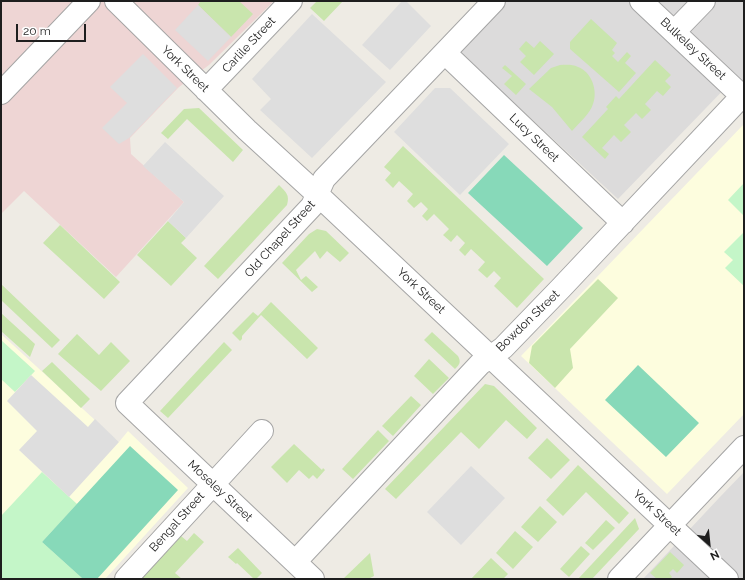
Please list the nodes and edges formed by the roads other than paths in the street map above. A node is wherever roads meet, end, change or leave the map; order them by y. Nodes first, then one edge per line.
1 (89, 1) edge
2 (116, 1) edge
3 (291, 1) edge
4 (494, 1) edge
5 (641, 1) edge
6 (704, 1) edge
7 (674, 32) junction
8 (445, 53) junction
9 (206, 90) junction
10 (1, 93) edge
11 (743, 97) edge
12 (318, 195) junction
13 (623, 223) junction
14 (491, 357) junction
15 (127, 403) joint
16 (262, 431) dead end
17 (744, 447) edge
18 (213, 483) junction
19 (670, 525) junction
20 (295, 562) junction
21 (126, 579) edge
22 (313, 579) edge
23 (619, 579) edge
24 (727, 579) edge

1 - 10 street
2 - 9 street, York Street
3 - 9 street, Carlile Street
4 - 8 street, Old Chapel Street
5 - 7 street, Bulkeley Street
6 - 7 street
7 - 11 street, Bulkeley Street
8 - 12 street, Old Chapel Street
8 - 13 street, Lucy Street
9 - 12 street, York Street
11 - 13 street, Bowdon Street
12 - 14 street, York Street
12 - 15 street, Old Chapel Street
13 - 14 street, Bowdon Street
14 - 19 street, York Street
14 - 20 street, Bowdon Street
15 - 18 street, Moseley Street
16 - 18 street, Bengal Street
17 - 19 street
18 - 20 street, Moseley Street
18 - 21 street, Bengal Street
19 - 23 street
19 - 24 street, York Street
20 - 22 street, Moseley Street

